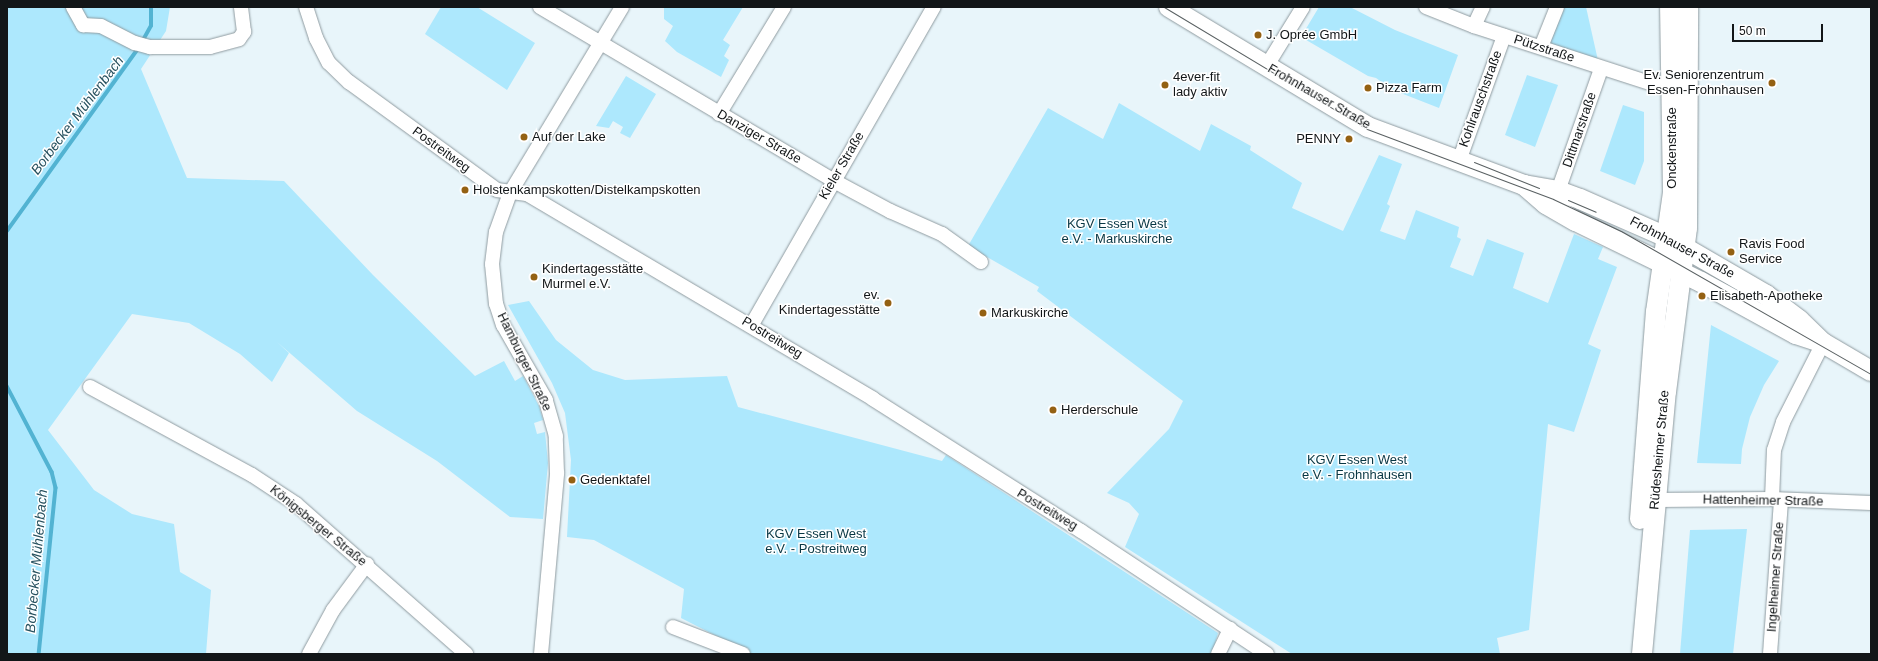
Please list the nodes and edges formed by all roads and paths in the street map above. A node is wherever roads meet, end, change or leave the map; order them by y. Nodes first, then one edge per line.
1 (74, 7) edge
2 (241, 7) edge
3 (306, 7) edge
4 (540, 7) edge
5 (622, 7) edge
6 (784, 7) edge
7 (934, 7) edge
8 (1169, 7) edge
9 (1303, 7) edge
10 (1426, 7) edge
11 (1483, 7) edge
12 (1557, 7) edge
13 (1670, 7) edge
14 (1688, 7) edge
15 (1474, 26) junction
16 (1504, 36) junction
17 (600, 44) junction
18 (1541, 47) junction
19 (1266, 67) junction
20 (1601, 68) junction
21 (1662, 87) dead end
22 (719, 114) junction
23 (1459, 161) junction
24 (834, 181) junction
25 (1524, 185) junction
26 (1558, 191) junction
27 (510, 193) junction
28 (1666, 237) junction
29 (1684, 247) junction
30 (981, 262) dead end
31 (1672, 268) junction
32 (751, 326) junction
33 (1823, 343) junction
34 (1871, 371) edge
35 (90, 387) dead end
36 (1776, 499) junction
37 (1656, 500) junction
38 (1871, 503) edge
39 (366, 564) junction
40 (673, 627) dead end
41 (1230, 629) junction
42 (309, 654) edge
43 (466, 654) edge
44 (541, 654) edge
45 (744, 654) edge
46 (1218, 654) edge
47 (1267, 654) edge
48 (1628, 654) edge
49 (1642, 654) edge
50 (1770, 654) edge

1 - 2 street
3 - 27 street, Postreitweg
4 - 17 street, Danziger Straße
5 - 17 street, Hamburger Straße
6 - 22 street
7 - 24 street, Kieler Straße
8 - 19 main road, Frohnhauser Straße
9 - 19 street
10 - 15 street, Pützstraße
11 - 15 street
12 - 18 street
13 - 28 main road, Onckenstraße
14 - 29 main road, Onckenstraße
15 - 16 street, Pützstraße
16 - 18 street, Pützstraße
16 - 23 street, Kohlrauschstraße
17 - 22 street, Danziger Straße
17 - 27 street, Hamburger Straße
18 - 20 street, Pützstraße
19 - 23 main road, Frohnhauser Straße
20 - 21 street, Pützstraße
20 - 26 street, Dittmarstraße
22 - 24 street, Danziger Straße
23 - 25 main road, Frohnhauser Straße
24 - 30 street, Danziger Straße
24 - 32 street, Kieler Straße
25 - 26 main road, Frohnhauser Straße
25 - 31 main road, Frohnhauser Straße
26 - 28 main road, Frohnhauser Straße
27 - 32 street, Postreitweg
27 - 44 street, Hamburger Straße
28 - 29 main road, Frohnhauser Straße
28 - 31 main road, Onckenstraße
29 - 31 main road, Rüdesheimer Straße
29 - 33 main road, Frohnhauser Straße
31 - 33 main road, Frohnhauser Straße
31 - 37 main road, Rüdesheimer Straße
31 - 48 main road, Rüdesheimer Straße
32 - 41 street, Postreitweg
33 - 34 main road, Frohnhauser Straße
33 - 36 street, Ingelheimer Straße
35 - 39 street, Königsberger Straße
36 - 37 street, Hattenheimer Straße
36 - 38 street, Hattenheimer Straße
36 - 50 street, Ingelheimer Straße
37 - 49 main road, Rüdesheimer Straße
39 - 42 street
39 - 43 street, Königsberger Straße
40 - 45 street
41 - 46 street
41 - 47 street, Postreitweg

